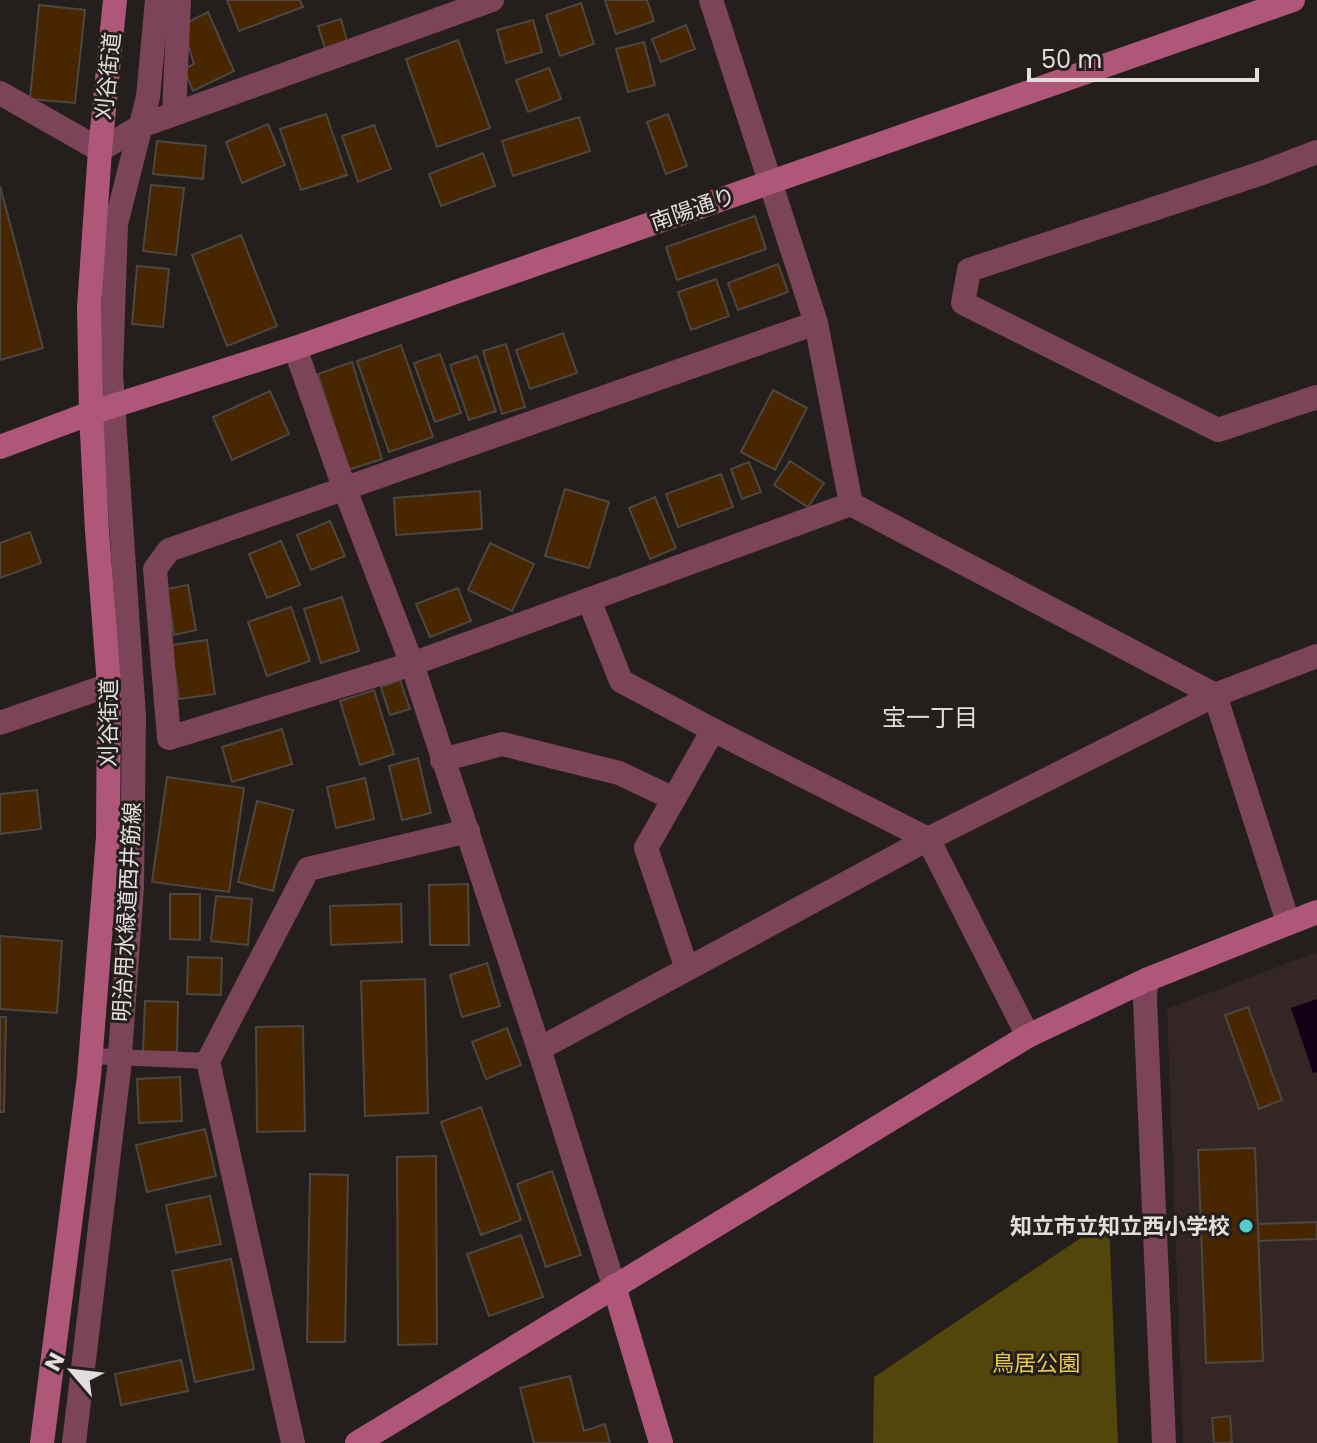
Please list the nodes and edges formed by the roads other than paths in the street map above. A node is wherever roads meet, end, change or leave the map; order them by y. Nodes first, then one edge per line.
1 (115, 0) edge
2 (157, 0) edge
3 (179, 0) edge
4 (492, 0) edge
5 (711, 0) edge
6 (1293, 0) edge
7 (0, 93) edge
8 (174, 114) junction
9 (141, 126) junction
10 (100, 150) junction
11 (1317, 152) edge
12 (770, 182) junction
13 (816, 323) junction
14 (295, 348) junction
15 (1317, 397) edge
16 (102, 409) junction
17 (0, 447) edge
18 (344, 487) junction
19 (851, 504) junction
20 (589, 600) junction
21 (1317, 656) edge
22 (412, 664) junction
23 (109, 685) junction
24 (1215, 695) junction
25 (0, 723) edge
26 (713, 730) junction
27 (442, 760) junction
28 (674, 799) junction
29 (468, 831) junction
30 (928, 839) junction
31 (1317, 912) edge
32 (1288, 922) junction
33 (687, 969) junction
34 (1146, 980) junction
35 (1028, 1036) junction
36 (539, 1049) junction
37 (91, 1056) junction
38 (119, 1057) junction
39 (208, 1061) junction
40 (614, 1286) junction
41 (42, 1443) edge
42 (74, 1443) edge
43 (293, 1443) edge
44 (357, 1443) edge
45 (661, 1443) edge
46 (1164, 1443) edge

1 - 10 street, 刈谷街道
2 - 9 street, 明治用水緑道西井筋線
3 - 8 street
4 - 8 street
5 - 12 street
6 - 12 street, 南陽通り
7 - 10 street
8 - 9 street
9 - 10 street
9 - 16 street, 明治用水緑道西井筋線
10 - 16 street, 刈谷街道
11 - 15 street
12 - 13 street
12 - 14 street, 南陽通り
13 - 18 street
13 - 19 street
14 - 16 street, 南陽通り
14 - 18 street
16 - 17 street, 南陽通り
16 - 23 street, 刈谷街道
16 - 38 street, 明治用水緑道西井筋線
18 - 22 street
18 - 22 street
19 - 20 street
19 - 24 street
20 - 22 street
20 - 26 street
21 - 24 street
22 - 27 street
23 - 25 street
23 - 37 street, 刈谷街道
24 - 30 street
24 - 32 street
26 - 28 street
26 - 30 street
27 - 28 street
27 - 29 street
28 - 33 street
29 - 36 street
29 - 39 street
30 - 33 street
30 - 35 street
31 - 32 street
32 - 34 street
33 - 36 street
34 - 35 street
34 - 46 street
35 - 40 street
36 - 40 street
37 - 38 lane
37 - 41 street, 刈谷街道
38 - 39 lane
38 - 42 street, 明治用水緑道西井筋線
39 - 43 street
40 - 44 street
40 - 45 street

